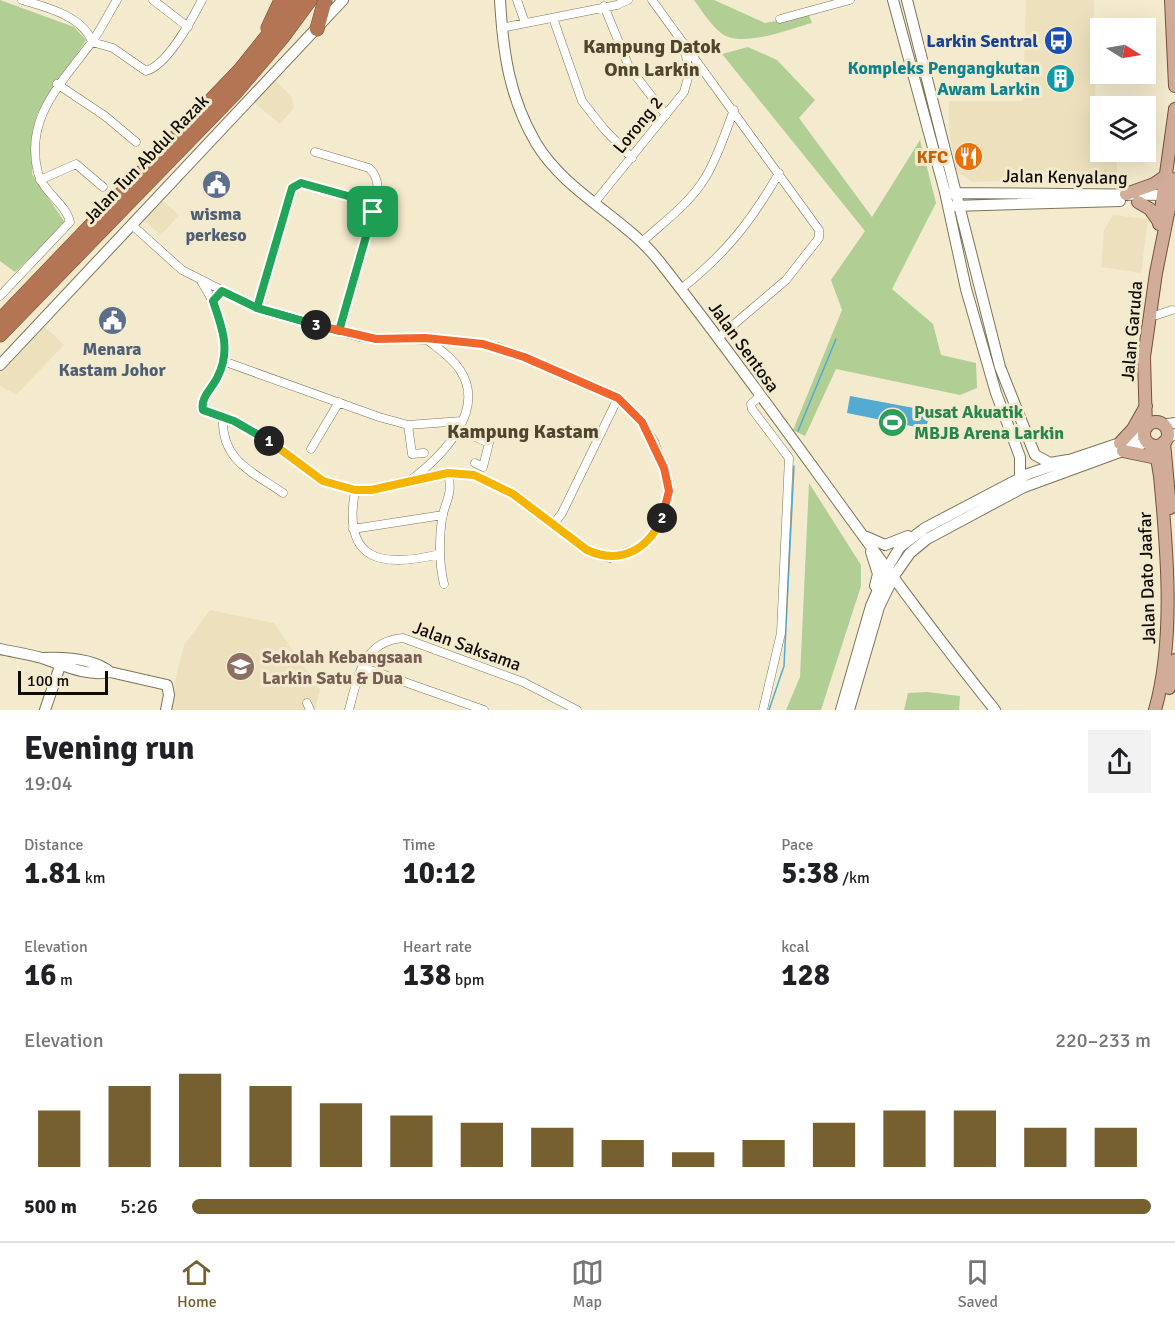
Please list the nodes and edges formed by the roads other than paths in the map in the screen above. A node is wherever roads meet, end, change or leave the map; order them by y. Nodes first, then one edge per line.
1 (22, 0) edge
2 (117, 0) edge
3 (153, 0) edge
4 (202, 0) edge
5 (281, 0) edge
6 (296, 0) edge
7 (310, 0) edge
8 (325, 0) edge
9 (343, 0) edge
10 (500, 0) edge
11 (517, 0) edge
12 (628, 0) edge
13 (652, 0) edge
14 (850, 0) edge
15 (893, 0) edge
16 (907, 0) edge
17 (1171, 0) edge
18 (604, 6) junction
19 (553, 18) junction
20 (780, 19) dead end
21 (525, 23) junction
22 (188, 27) junction
23 (501, 28) junction
24 (317, 29) junction
25 (684, 41) junction
26 (92, 42) junction
27 (240, 70) junction
28 (57, 84) junction
29 (1175, 86) edge
30 (928, 109) junction
31 (1175, 109) edge
32 (734, 110) junction
33 (666, 115) junction
34 (136, 142) dead end
35 (315, 152) dead end
36 (632, 158) junction
37 (951, 173) junction
38 (779, 174) junction
39 (1171, 177) edge
40 (40, 180) junction
41 (103, 187) dead end
42 (945, 193) junction
43 (957, 193) junction
44 (1126, 194) junction
45 (975, 198) junction
46 (1170, 201) edge
47 (596, 202) junction
48 (1138, 202) junction
49 (954, 206) junction
50 (373, 212) junction
51 (1159, 222) junction
52 (132, 225) junction
53 (964, 226) junction
54 (643, 241) junction
55 (1158, 264) junction
56 (201, 281) junction
57 (681, 289) junction
58 (222, 291) junction
59 (0, 296) edge
60 (213, 301) junction
61 (257, 308) junction
62 (1172, 310) dead end
63 (1150, 315) junction
64 (0, 320) edge
65 (339, 331) junction
66 (0, 335) edge
67 (425, 338) junction
68 (718, 338) junction
69 (223, 361) junction
70 (0, 365) edge
71 (760, 396) junction
72 (618, 398) junction
73 (339, 402) junction
74 (1147, 405) junction
75 (224, 418) junction
76 (462, 421) junction
77 (408, 425) junction
78 (458, 429) junction
79 (1169, 431) edge
80 (1147, 436) junction
81 (1122, 447) junction
82 (311, 449) dead end
83 (424, 453) dead end
84 (1157, 458) junction
85 (1068, 460) junction
86 (434, 462) junction
87 (475, 463) dead end
88 (445, 474) junction
89 (1020, 478) junction
90 (410, 481) junction
91 (355, 490) junction
92 (283, 493) dead end
93 (562, 513) junction
94 (443, 515) junction
95 (541, 515) junction
96 (553, 525) junction
97 (353, 529) junction
98 (919, 532) junction
99 (864, 535) junction
100 (440, 554) junction
101 (891, 572) junction
102 (444, 584) dead end
103 (1175, 588) edge
104 (871, 606) junction
105 (0, 649) edge
106 (42, 658) junction
107 (83, 661) junction
108 (60, 666) junction
109 (1175, 666) edge
110 (362, 667) junction
111 (110, 672) junction
112 (1171, 693) edge
113 (45, 710) edge
114 (166, 710) edge
115 (350, 710) edge
116 (484, 710) edge
117 (577, 710) edge
118 (763, 710) edge
119 (841, 710) edge
120 (849, 710) edge
121 (995, 710) edge
122 (1155, 710) edge
123 (1162, 710) edge

1 - 26 street
2 - 26 street
3 - 22 street
4 - 22 street
5 - 27 highway
6 - 27 highway, Jalan Tun Abdul Razak
7 - 66 highway, Jalan Tun Abdul Razak
8 - 24 highway
9 - 24 street
10 - 23 street, Jalan Sentosa
11 - 21 street
12 - 18 street
13 - 25 street
14 - 20 street
15 - 30 street
16 - 30 street
17 - 29 main road
18 - 19 street
18 - 33 street
19 - 21 street
19 - 36 street
21 - 23 street
22 - 26 street
23 - 47 street, Jalan Sentosa
24 - 52 street
25 - 32 street
25 - 33 street, Lorong 2
26 - 28 street
27 - 64 highway, Jalan Tun Abdul Razak
28 - 34 street
28 - 40 street
30 - 37 street
30 - 42 street
31 - 39 main road, Jalan Garuda
32 - 38 street
32 - 54 street
33 - 36 street, Lorong 2
35 - 50 street
36 - 47 street, Lorong 2
37 - 43 street
37 - 45 street
38 - 57 street
38 - 68 street
39 - 44 main road
39 - 46 main road, Jalan Garuda
40 - 41 street
40 - 59 street
42 - 43 street, Jalan Kenyalang
42 - 49 street
43 - 45 street, Jalan Kenyalang
43 - 49 street
44 - 45 street, Jalan Kenyalang
44 - 46 street, Jalan Kenyalang
45 - 48 street, Jalan Kenyalang
45 - 49 street, Jalan Kenyalang
45 - 53 street
46 - 48 street, Jalan Kenyalang
46 - 51 main road, Jalan Garuda
46 - 55 main road, Jalan Garuda
47 - 54 street, Jalan Sentosa
48 - 51 main road
49 - 53 street
49 - 89 street
50 - 61 street
50 - 65 street
51 - 55 main road, Jalan Garuda
52 - 56 street
52 - 70 street
53 - 85 street
54 - 57 street, Jalan Sentosa
55 - 63 main road, Jalan Garuda
56 - 58 street
56 - 60 street
57 - 68 street, Jalan Sentosa
58 - 60 street
58 - 61 street
60 - 69 street
61 - 65 street
62 - 63 street
63 - 74 main road, Jalan Garuda
65 - 67 street
67 - 72 street
67 - 76 street
68 - 71 street, Jalan Sentosa
69 - 73 street
69 - 75 street
71 - 99 street, Jalan Sentosa
71 - 118 street
72 - 93 street
72 - 96 street
73 - 77 street
73 - 82 street
74 - 79 main road
74 - 80 main road, Jalan Garuda
74 - 81 main road
75 - 91 street
75 - 92 street
76 - 77 street
76 - 78 street
77 - 83 street
78 - 86 street
78 - 87 street
79 - 80 main road
79 - 80 main road
79 - 103 main road, Jalan Dato Jaafar
80 - 81 street
80 - 84 main road, Jalan Dato Jaafar
81 - 84 main road
81 - 85 street
81 - 101 street
84 - 122 main road, Jalan Dato Jaafar
85 - 89 street
86 - 88 street
86 - 90 street
88 - 90 street
88 - 94 street
88 - 95 street
89 - 98 street
90 - 91 street
91 - 97 street
93 - 95 street
93 - 96 street
94 - 97 street
94 - 100 street
95 - 96 street
97 - 100 street
98 - 99 street
98 - 101 street
99 - 101 street, Jalan Sentosa
99 - 104 street
100 - 102 street
101 - 104 street
101 - 120 street
101 - 121 street, Jalan Sentosa
104 - 119 street
105 - 106 street
106 - 107 street
106 - 108 street
107 - 108 street
107 - 111 street
108 - 111 street
108 - 113 street
109 - 112 main road
110 - 115 street, Jalan Saksama
110 - 116 street
110 - 117 street, Jalan Saksama
111 - 114 street
112 - 123 main road

